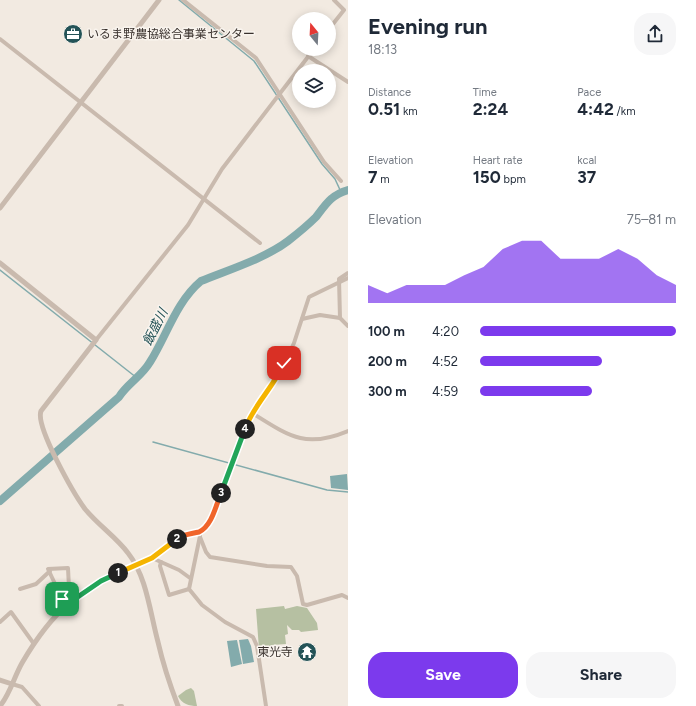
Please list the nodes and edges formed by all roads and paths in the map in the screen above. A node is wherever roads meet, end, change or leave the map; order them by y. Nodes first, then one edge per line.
1 (159, 0) edge
2 (183, 0) edge
3 (334, 0) edge
4 (336, 20) edge
5 (0, 39) edge
6 (308, 56) joint
7 (348, 82) edge
8 (279, 94) junction
9 (80, 102) junction
10 (341, 181) dead end
11 (203, 197) junction
12 (0, 208) edge
13 (260, 243) dead end
14 (0, 263) edge
15 (348, 272) edge
16 (348, 278) edge
17 (340, 282) junction
18 (340, 318) junction
19 (302, 319) junction
20 (348, 326) edge
21 (96, 340) junction
22 (252, 413) junction
23 (348, 431) edge
24 (200, 534) junction
25 (152, 558) junction
26 (161, 562) junction
27 (136, 565) junction
28 (50, 571) junction
29 (190, 578) junction
30 (20, 589) dead end
31 (189, 589) junction
32 (78, 596) junction
33 (348, 598) edge
34 (66, 605) junction
35 (0, 615) edge
36 (1, 621) edge
37 (34, 644) junction
38 (0, 680) edge
39 (12, 684) junction
40 (0, 706) edge
41 (39, 706) edge
42 (178, 706) edge
43 (266, 706) edge

1 - 9 street
2 - 8 street
3 - 4 street
5 - 9 street
6 - 7 street
6 - 8 street
8 - 10 street
8 - 11 street
9 - 11 street
9 - 12 street
11 - 13 street
11 - 21 street
14 - 21 street
15 - 17 street
16 - 17 street
17 - 18 street
17 - 19 street
18 - 19 street
18 - 20 street
19 - 22 street
21 - 27 street
22 - 23 street
22 - 24 street
24 - 25 street
24 - 29 street
24 - 33 street
25 - 26 street
25 - 27 street
26 - 29 street
26 - 31 street
27 - 32 street
27 - 42 street
28 - 30 street
28 - 32 street
28 - 34 street
29 - 31 street
31 - 43 street
32 - 34 street
34 - 37 street
35 - 36 street
36 - 37 street
37 - 39 street
38 - 39 street
39 - 40 street
39 - 41 street

